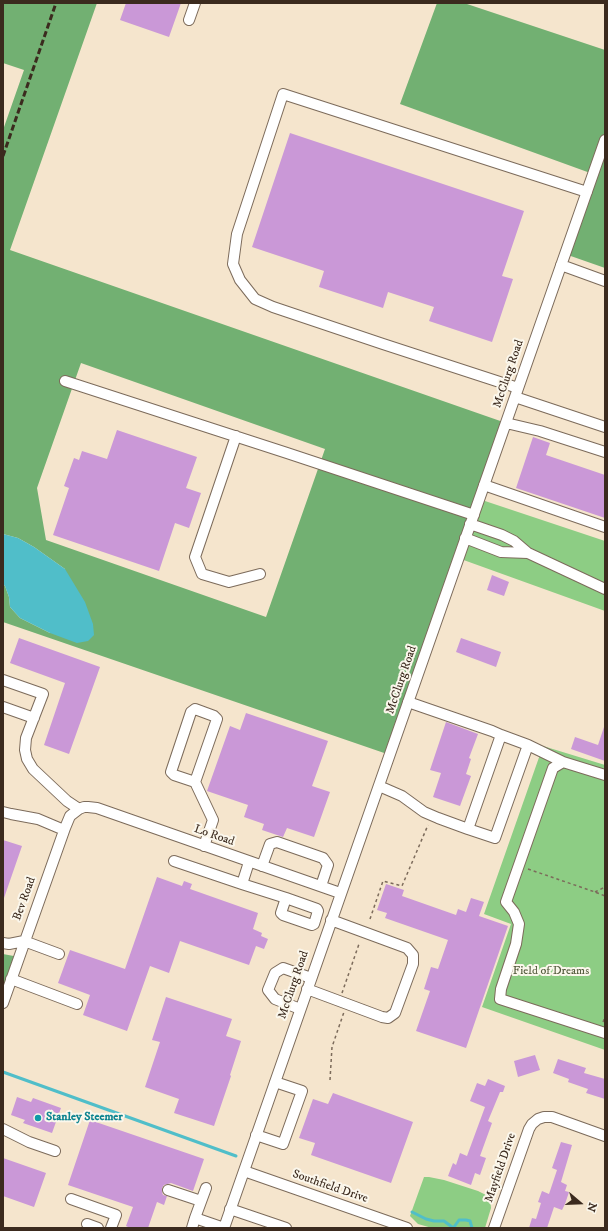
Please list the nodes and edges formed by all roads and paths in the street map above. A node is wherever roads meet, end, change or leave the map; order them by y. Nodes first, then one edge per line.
1 (195, 3) edge
2 (189, 20) dead end
3 (605, 140) edge
4 (587, 192) junction
5 (561, 265) junction
6 (605, 281) edge
7 (65, 381) dead end
8 (516, 393) junction
9 (506, 423) junction
10 (605, 427) edge
11 (236, 436) junction
12 (605, 452) edge
13 (484, 485) junction
14 (472, 520) junction
15 (605, 527) edge
16 (465, 538) junction
17 (528, 553) junction
18 (260, 574) dead end
19 (605, 589) edge
20 (3, 680) edge
21 (408, 702) junction
22 (3, 707) edge
23 (34, 718) junction
24 (501, 735) junction
25 (528, 745) junction
26 (563, 762) junction
27 (605, 775) edge
28 (195, 782) junction
29 (378, 786) junction
30 (79, 809) junction
31 (3, 812) edge
32 (432, 816) junction
33 (468, 829) junction
34 (64, 830) junction
35 (204, 846) junction
36 (174, 861) dead end
37 (249, 862) junction
38 (262, 866) junction
39 (519, 866) junction
40 (242, 884) junction
41 (321, 886) junction
42 (605, 887) edge
43 (595, 892) junction
44 (340, 893) junction
45 (605, 896) edge
46 (286, 898) dead end
47 (370, 919) dead end
48 (331, 920) junction
49 (24, 941) junction
50 (3, 943) edge
51 (359, 944) dead end
52 (59, 954) dead end
53 (311, 978) junction
54 (11, 979) junction
55 (307, 989) junction
56 (341, 997) dead end
57 (3, 1003) edge
58 (77, 1004) dead end
59 (346, 1007) dead end
60 (300, 1009) junction
61 (605, 1033) edge
62 (330, 1080) dead end
63 (275, 1082) junction
64 (3, 1129) edge
65 (256, 1135) junction
66 (605, 1136) edge
67 (55, 1151) dead end
68 (244, 1171) junction
69 (206, 1188) dead end
70 (168, 1190) dead end
71 (71, 1199) dead end
72 (201, 1201) junction
73 (230, 1209) junction
74 (195, 1218) junction
75 (87, 1224) dead end
76 (98, 1228) edge
77 (111, 1228) edge
78 (192, 1228) edge
79 (224, 1228) edge
80 (286, 1228) edge
81 (407, 1228) edge
82 (494, 1228) edge

1 - 2 street
3 - 4 street, McClurg Road
4 - 5 street, McClurg Road
4 - 8 street
5 - 6 street
5 - 8 street, McClurg Road
7 - 11 street
8 - 9 street, McClurg Road
8 - 10 street
9 - 12 street
9 - 13 street, McClurg Road
11 - 14 street
11 - 18 street
13 - 14 street, McClurg Road
13 - 15 street
14 - 16 street, McClurg Road
14 - 17 street
16 - 17 street
16 - 21 street, McClurg Road
17 - 19 street
20 - 23 street
21 - 24 street
21 - 29 street, McClurg Road
22 - 23 street
23 - 30 street
24 - 25 street
24 - 33 street
25 - 26 street
25 - 33 street
26 - 27 street
26 - 39 street
28 - 28 street
28 - 35 street
29 - 32 street
29 - 44 street, McClurg Road
30 - 34 street, Bev Road
30 - 35 street, Lo Road
31 - 34 street
32 - 33 street
32 - 47 path
34 - 49 street, Bev Road
35 - 37 street, Lo Road
36 - 40 street
37 - 38 street, Lo Road
37 - 40 street
38 - 41 street, Lo Road
38 - 41 street
39 - 43 path
39 - 61 street
40 - 46 street
41 - 44 street, Lo Road
42 - 43 path
43 - 45 path
44 - 48 street, McClurg Road
48 - 53 street, McClurg Road
48 - 55 street
49 - 50 street
49 - 52 street
49 - 54 street, Bev Road
51 - 56 path
53 - 55 street, McClurg Road
53 - 60 street
54 - 57 street, Bev Road
54 - 58 street
55 - 60 street, McClurg Road
59 - 62 path
60 - 63 street, McClurg Road
63 - 65 street, McClurg Road
63 - 65 street
64 - 67 street
65 - 68 street, McClurg Road
66 - 82 street, Mayfield Drive
68 - 73 street, McClurg Road
68 - 81 street, Southfield Drive
69 - 72 street
70 - 72 street
71 - 77 street
72 - 74 street
73 - 79 street, McClurg Road
73 - 80 street
74 - 78 street
74 - 79 street
75 - 76 street

